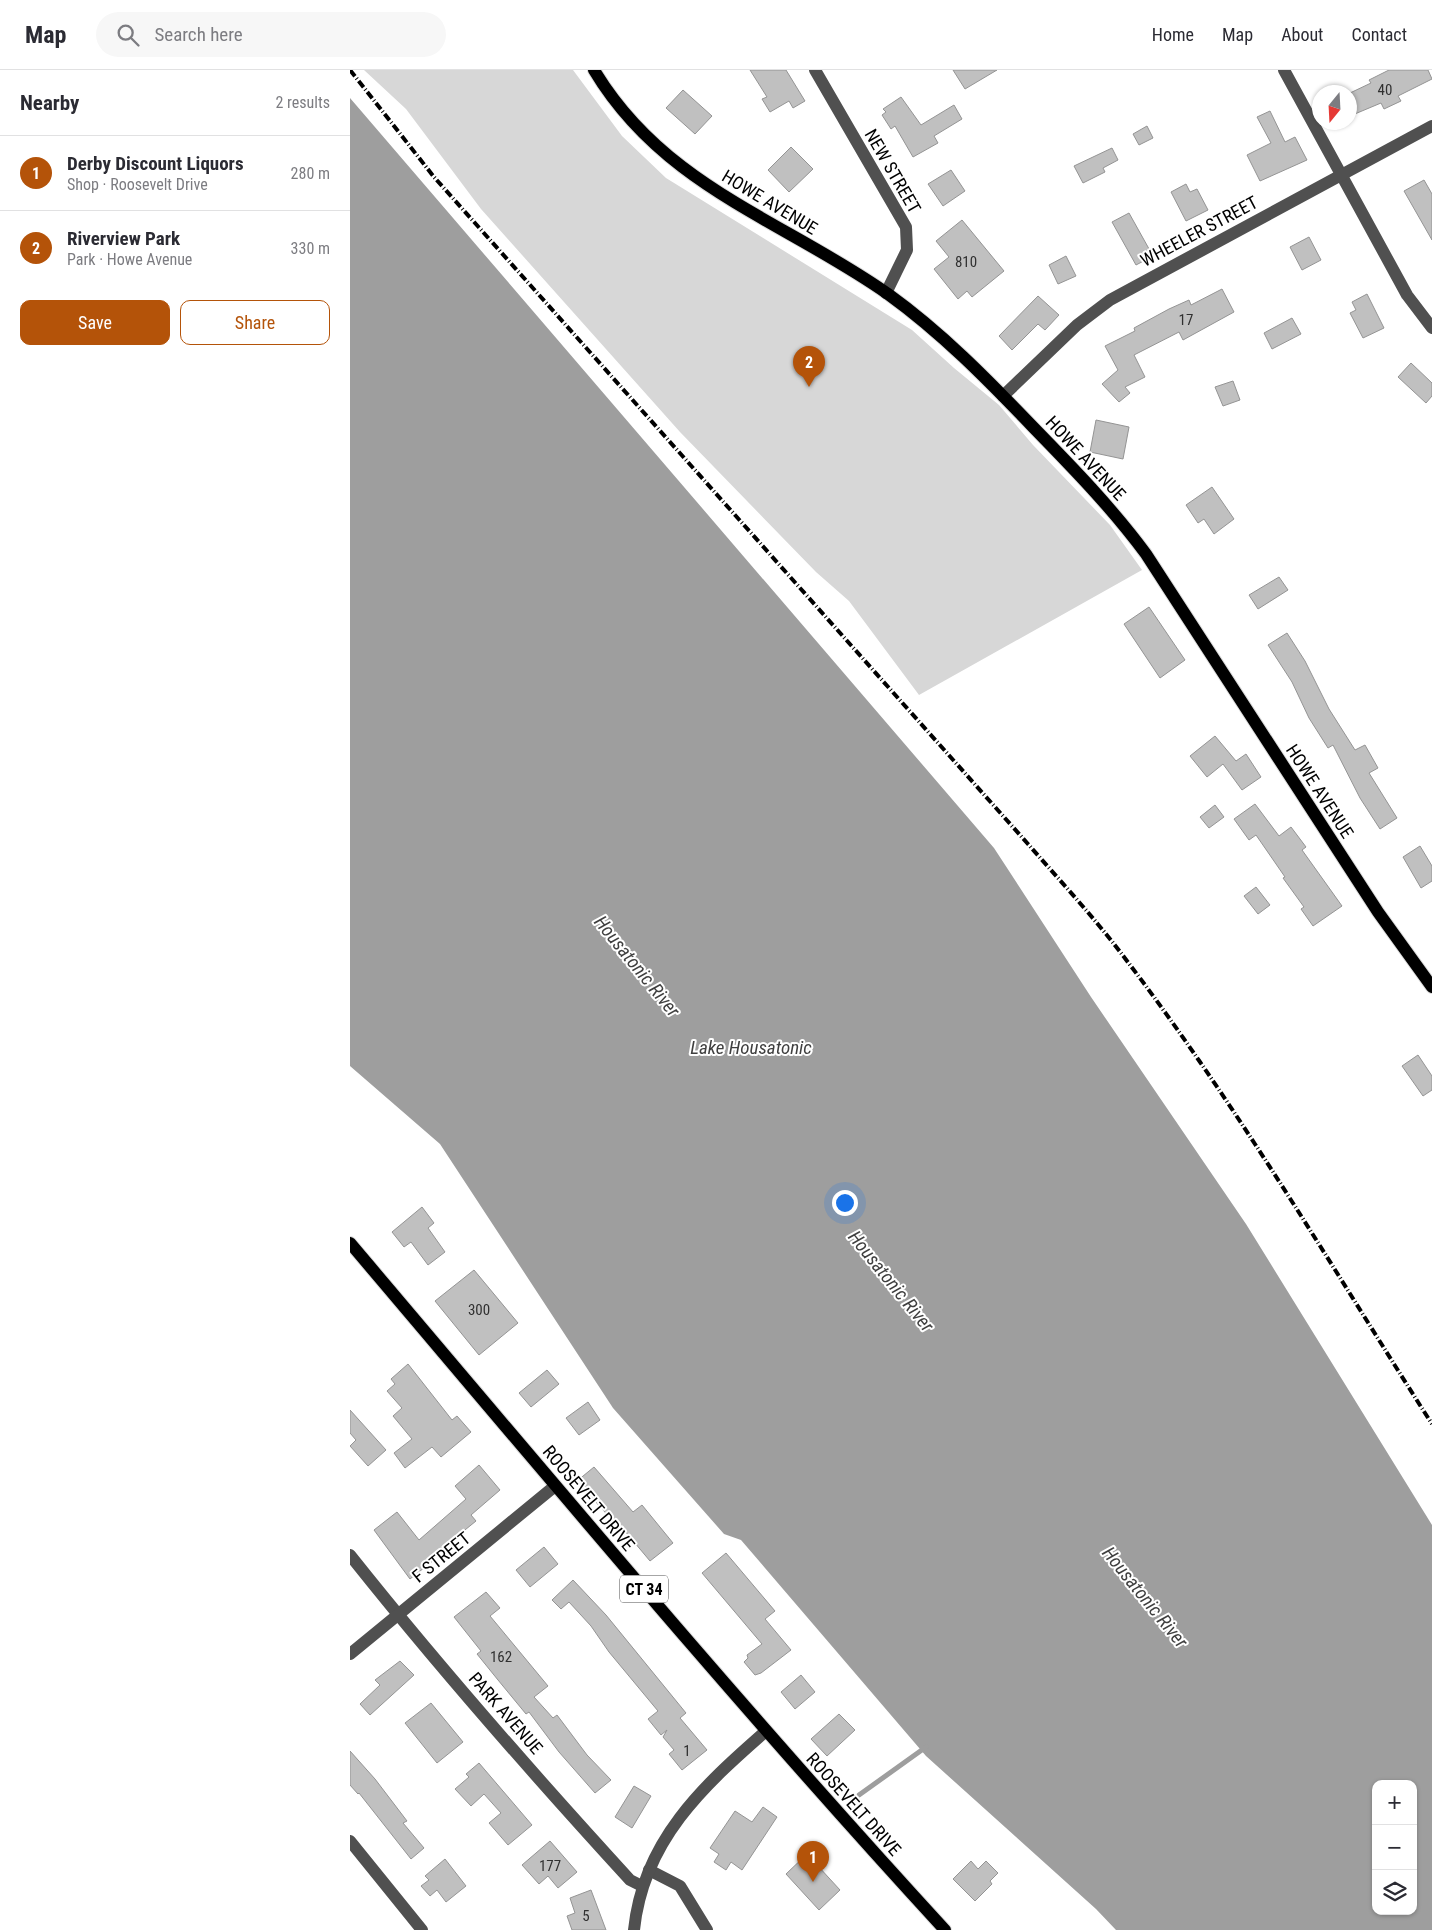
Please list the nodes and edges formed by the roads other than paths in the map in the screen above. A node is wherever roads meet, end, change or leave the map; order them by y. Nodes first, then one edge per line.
1 (594, 70) edge
2 (815, 70) edge
3 (1284, 70) edge
4 (1432, 126) edge
5 (1340, 175) junction
6 (886, 293) junction
7 (1432, 328) edge
8 (1003, 396) junction
9 (1432, 987) edge
10 (350, 1243) edge
11 (555, 1486) junction
12 (350, 1555) edge
13 (398, 1615) junction
14 (350, 1654) edge
15 (766, 1731) junction
16 (350, 1841) edge
17 (649, 1870) junction
18 (642, 1886) junction
19 (422, 1930) edge
20 (634, 1930) edge
21 (707, 1930) edge
22 (945, 1930) edge

1 - 6 main road, HOWE AVENUE
2 - 6 street, NEW STREET
3 - 5 street
4 - 5 street, WHEELER STREET
5 - 7 street
5 - 8 street, WHEELER STREET
6 - 8 main road, HOWE AVENUE
8 - 9 main road, HOWE AVENUE
10 - 11 main road, ROOSEVELT DRIVE / CT 34
11 - 13 street, F STREET
11 - 15 main road, ROOSEVELT DRIVE / CT 34
12 - 13 street, PARK AVENUE
13 - 14 street, F STREET
13 - 18 street, PARK AVENUE
15 - 17 street
15 - 22 main road, ROOSEVELT DRIVE / CT 34
16 - 19 street
17 - 18 street
17 - 21 street
18 - 20 street

